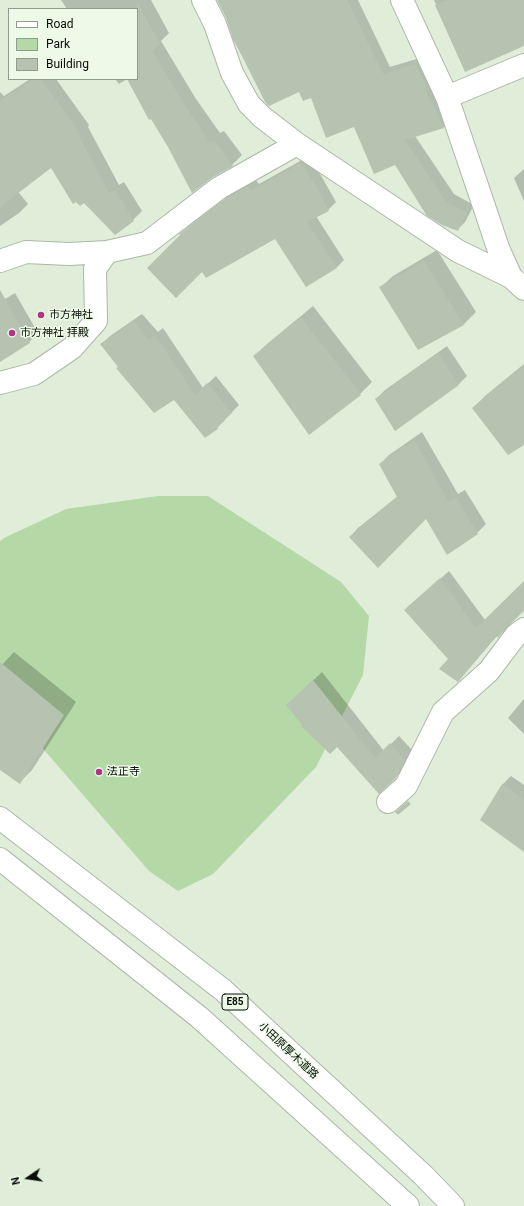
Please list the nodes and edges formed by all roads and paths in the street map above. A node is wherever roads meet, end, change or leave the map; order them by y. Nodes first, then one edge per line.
1 (203, 0) edge
2 (402, 0) edge
3 (524, 65) edge
4 (447, 97) junction
5 (297, 144) junction
6 (108, 252) junction
7 (0, 261) edge
8 (518, 283) edge
9 (0, 383) edge
10 (524, 629) edge
11 (388, 802) dead end
12 (0, 818) edge
13 (0, 859) edge
14 (408, 1206) edge
15 (453, 1206) edge

1 - 5 main road
2 - 4 main road
3 - 4 main road
4 - 8 main road
5 - 6 main road
5 - 8 main road
6 - 7 main road
6 - 9 main road
10 - 11 main road
12 - 15 main road, 小田原厚木道路 / E85
13 - 14 main road

